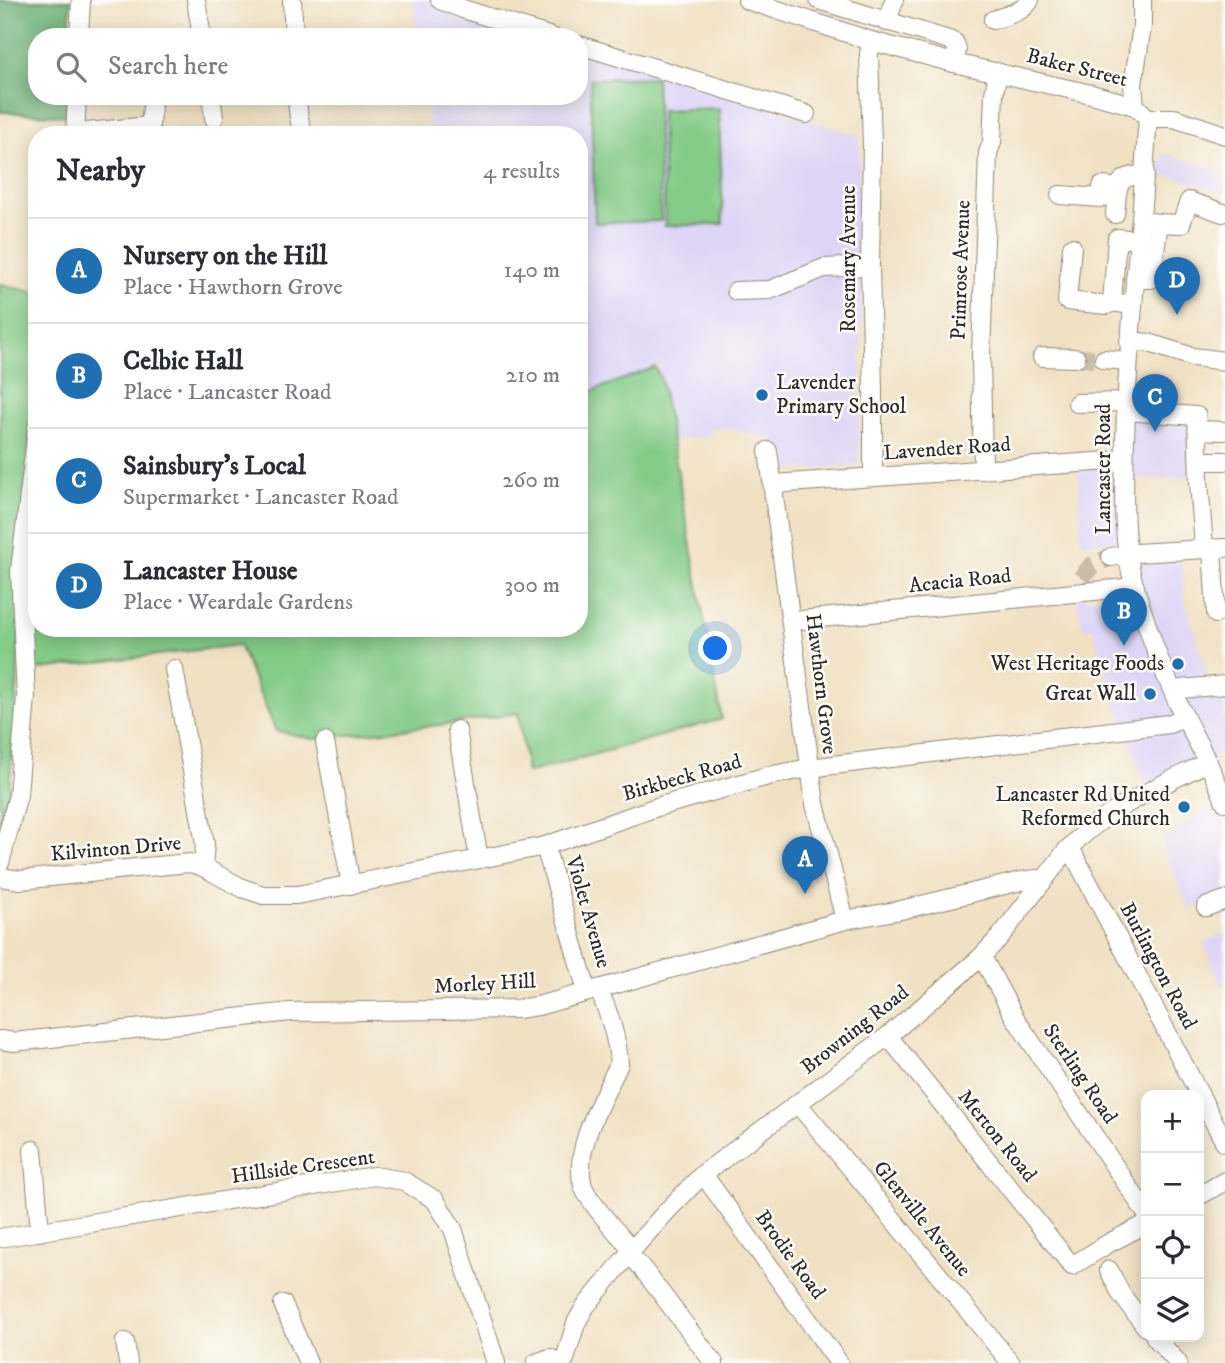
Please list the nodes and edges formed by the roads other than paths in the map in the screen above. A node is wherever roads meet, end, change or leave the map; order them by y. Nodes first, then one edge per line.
1 (81, 0) edge
2 (196, 0) edge
3 (292, 0) edge
4 (440, 0) edge
5 (747, 0) edge
6 (818, 0) edge
7 (894, 0) edge
8 (1030, 0) edge
9 (1142, 0) edge
10 (993, 20) dead end
11 (887, 22) junction
12 (79, 28) edge
13 (201, 28) edge
14 (293, 28) edge
15 (523, 28) edge
16 (871, 41) junction
17 (588, 48) edge
18 (954, 63) junction
19 (998, 72) junction
20 (77, 105) edge
21 (212, 105) edge
22 (298, 105) edge
23 (152, 107) dead end
24 (1142, 112) junction
25 (806, 114) dead end
26 (214, 118) dead end
27 (75, 126) edge
28 (154, 126) edge
29 (301, 126) edge
30 (1225, 135) edge
31 (1145, 175) junction
32 (1118, 188) junction
33 (1060, 195) dead end
34 (1223, 213) edge
35 (1115, 214) dead end
36 (1141, 220) junction
37 (1159, 223) junction
38 (1139, 240) junction
39 (1072, 247) dead end
40 (870, 266) junction
41 (1135, 279) junction
42 (736, 291) dead end
43 (1112, 302) junction
44 (1132, 305) junction
45 (1129, 341) junction
46 (1042, 357) dead end
47 (1076, 358) tunnel mouth
48 (1104, 359) tunnel mouth
49 (1128, 360) junction
50 (1225, 361) edge
51 (1077, 402) dead end
52 (1126, 407) junction
53 (1198, 430) junction
54 (1225, 430) edge
55 (768, 451) dead end
56 (1124, 460) junction
57 (1199, 461) junction
58 (1225, 461) edge
59 (983, 470) junction
60 (873, 477) junction
61 (773, 484) junction
62 (28, 503) edge
63 (1214, 548) edge
64 (1120, 555) junction
65 (1135, 587) junction
66 (1216, 614) dead end
67 (791, 621) junction
68 (174, 669) dead end
69 (1225, 685) edge
70 (1173, 691) junction
71 (1185, 717) junction
72 (457, 730) dead end
73 (326, 742) dead end
74 (1208, 762) junction
75 (809, 768) junction
76 (1225, 802) edge
77 (545, 846) junction
78 (1067, 850) junction
79 (479, 859) junction
80 (0, 863) edge
81 (203, 867) junction
82 (0, 877) edge
83 (1043, 881) junction
84 (351, 885) junction
85 (1225, 900) edge
86 (1206, 907) dead end
87 (845, 920) junction
88 (980, 958) junction
89 (592, 990) junction
90 (888, 1036) junction
91 (0, 1040) edge
92 (797, 1104) junction
93 (1225, 1143) edge
94 (33, 1150) dead end
95 (703, 1174) junction
96 (1225, 1181) edge
97 (1204, 1193) edge
98 (1141, 1206) edge
99 (1141, 1227) edge
100 (40, 1231) junction
101 (0, 1238) edge
102 (630, 1252) junction
103 (1109, 1270) dead end
104 (283, 1304) dead end
105 (1141, 1320) edge
106 (125, 1342) dead end
107 (1159, 1342) edge
108 (553, 1362) edge
109 (128, 1363) edge
110 (308, 1363) edge
111 (496, 1363) edge
112 (714, 1363) edge
113 (839, 1363) edge
114 (1011, 1363) edge
115 (1178, 1363) edge

1 - 12 street
2 - 13 street
3 - 14 street
4 - 15 street
5 - 16 street, Baker Street
6 - 11 street
7 - 11 street
8 - 10 street
9 - 24 street, Lancaster Road
11 - 18 street
16 - 18 street, Baker Street
16 - 40 street, Rosemary Avenue
17 - 25 street
18 - 19 street, Baker Street
19 - 24 street, Baker Street
19 - 59 street, Primrose Avenue
20 - 27 street
21 - 26 street
22 - 29 street
23 - 28 street
24 - 30 street, Baker Street
24 - 31 street, Lancaster Road
31 - 32 street
31 - 36 street, Lancaster Road
32 - 33 street
32 - 35 street
34 - 37 street
36 - 37 street
36 - 38 street, Lancaster Road
37 - 41 street
38 - 41 street, Lancaster Road
38 - 43 street
39 - 43 street
40 - 42 street
40 - 60 street, Rosemary Avenue
41 - 44 street, Lancaster Road
43 - 44 street
44 - 45 street, Lancaster Road
45 - 49 street, Lancaster Road
45 - 50 street
46 - 47 street
48 - 49 street
49 - 52 street, Lancaster Road
51 - 52 street
52 - 53 street
52 - 56 street, Lancaster Road
53 - 54 street
53 - 57 street
55 - 61 street, Hawthorn Grove
56 - 59 street, Lavender Road
56 - 64 street, Lancaster Road
57 - 58 street
57 - 63 street
59 - 60 street, Lavender Road
60 - 61 street, Lavender Road
61 - 67 street, Hawthorn Grove
62 - 80 street
63 - 64 street
63 - 66 street
64 - 65 street, Lancaster Road
65 - 67 street, Acacia Road
65 - 70 street, Lancaster Road
67 - 75 street, Hawthorn Grove
68 - 81 street, Kilvinton Drive
69 - 70 street
70 - 71 street, Lancaster Road
71 - 74 street, Lancaster Road
71 - 75 street, Birkbeck Road
72 - 79 street
73 - 84 street
74 - 76 street, Lancaster Road
74 - 78 street, Browning Road
75 - 77 street, Birkbeck Road
75 - 87 street, Hawthorn Grove
77 - 79 street, Birkbeck Road
77 - 89 street, Violet Avenue
78 - 83 street, Browning Road
78 - 93 street, Burlington Road
79 - 84 street, Birkbeck Road
81 - 82 street, Kilvinton Drive
81 - 84 street, Birkbeck Road
83 - 87 street, Morley Hill
83 - 88 street, Browning Road
85 - 86 street
87 - 89 street, Morley Hill
88 - 90 street, Browning Road
88 - 98 street, Sterling Road
89 - 91 street, Morley Hill
89 - 102 street, Violet Avenue
90 - 92 street, Browning Road
90 - 99 street, Merton Road
92 - 95 street, Browning Road
92 - 114 street, Glenville Avenue
94 - 100 street
95 - 102 street, Browning Road
95 - 113 street, Brodie Road
96 - 97 street
100 - 101 street, Hillside Crescent
100 - 111 street, Hillside Crescent
102 - 108 street, Browning Road
102 - 112 street, Violet Avenue
103 - 105 street
104 - 110 street
106 - 109 street
107 - 115 street

